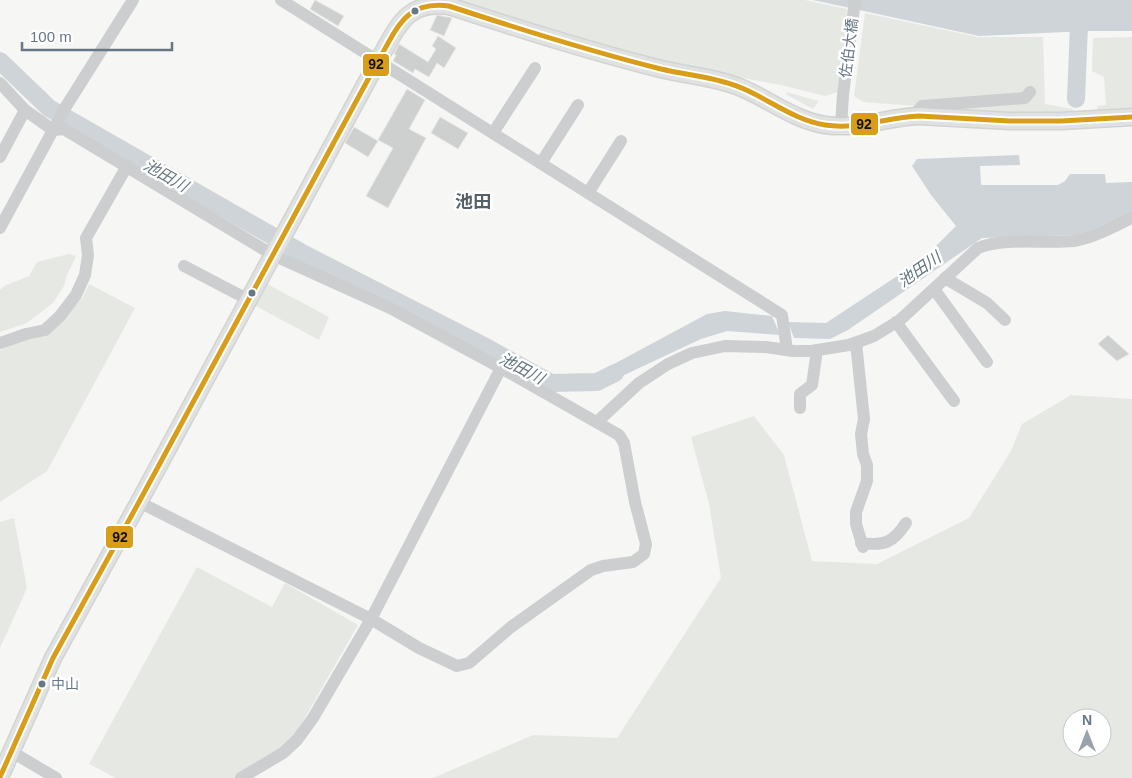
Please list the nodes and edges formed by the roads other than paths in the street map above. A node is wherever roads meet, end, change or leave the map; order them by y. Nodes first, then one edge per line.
1 (133, 0) edge
2 (281, 0) edge
3 (855, 0) edge
4 (378, 61) junction
5 (535, 68) dead end
6 (0, 83) edge
7 (1030, 92) dead end
8 (578, 105) dead end
9 (25, 110) junction
10 (913, 116) junction
11 (1132, 117) edge
12 (841, 126) junction
13 (53, 130) junction
14 (493, 134) junction
15 (621, 141) dead end
16 (0, 157) edge
17 (541, 163) junction
18 (127, 166) junction
19 (588, 193) junction
20 (1132, 218) edge
21 (0, 228) edge
22 (275, 251) junction
23 (184, 266) dead end
24 (945, 278) junction
25 (934, 289) junction
26 (248, 300) junction
27 (1005, 320) dead end
28 (896, 322) junction
29 (0, 343) edge
30 (856, 343) junction
31 (787, 350) junction
32 (817, 350) junction
33 (987, 362) dead end
34 (501, 368) junction
35 (954, 402) dead end
36 (800, 408) dead end
37 (597, 422) junction
38 (140, 502) junction
39 (906, 523) dead end
40 (370, 619) junction
41 (12, 752) junction
42 (0, 777) edge
43 (56, 778) edge
44 (241, 778) edge

1 - 13 street
2 - 4 street
3 - 12 street, 佐伯大橋
4 - 12 main road
4 - 14 street
4 - 22 main road
5 - 14 street
6 - 9 street
7 - 10 street
8 - 17 street
9 - 13 street
9 - 16 street
10 - 11 main road
10 - 12 main road
13 - 18 street
13 - 21 street
14 - 17 street
15 - 19 street
17 - 19 street
18 - 22 street
18 - 29 street
19 - 31 street
20 - 24 street
22 - 26 main road
22 - 34 street
23 - 26 street
24 - 25 street
24 - 27 street
25 - 28 street
25 - 33 street
26 - 38 main road
28 - 30 street
28 - 35 street
30 - 32 street
30 - 39 street
31 - 32 street
31 - 37 street
32 - 36 street
34 - 37 street
34 - 40 street
37 - 40 street
38 - 40 street
38 - 41 main road
40 - 44 street
41 - 42 main road
41 - 43 street

